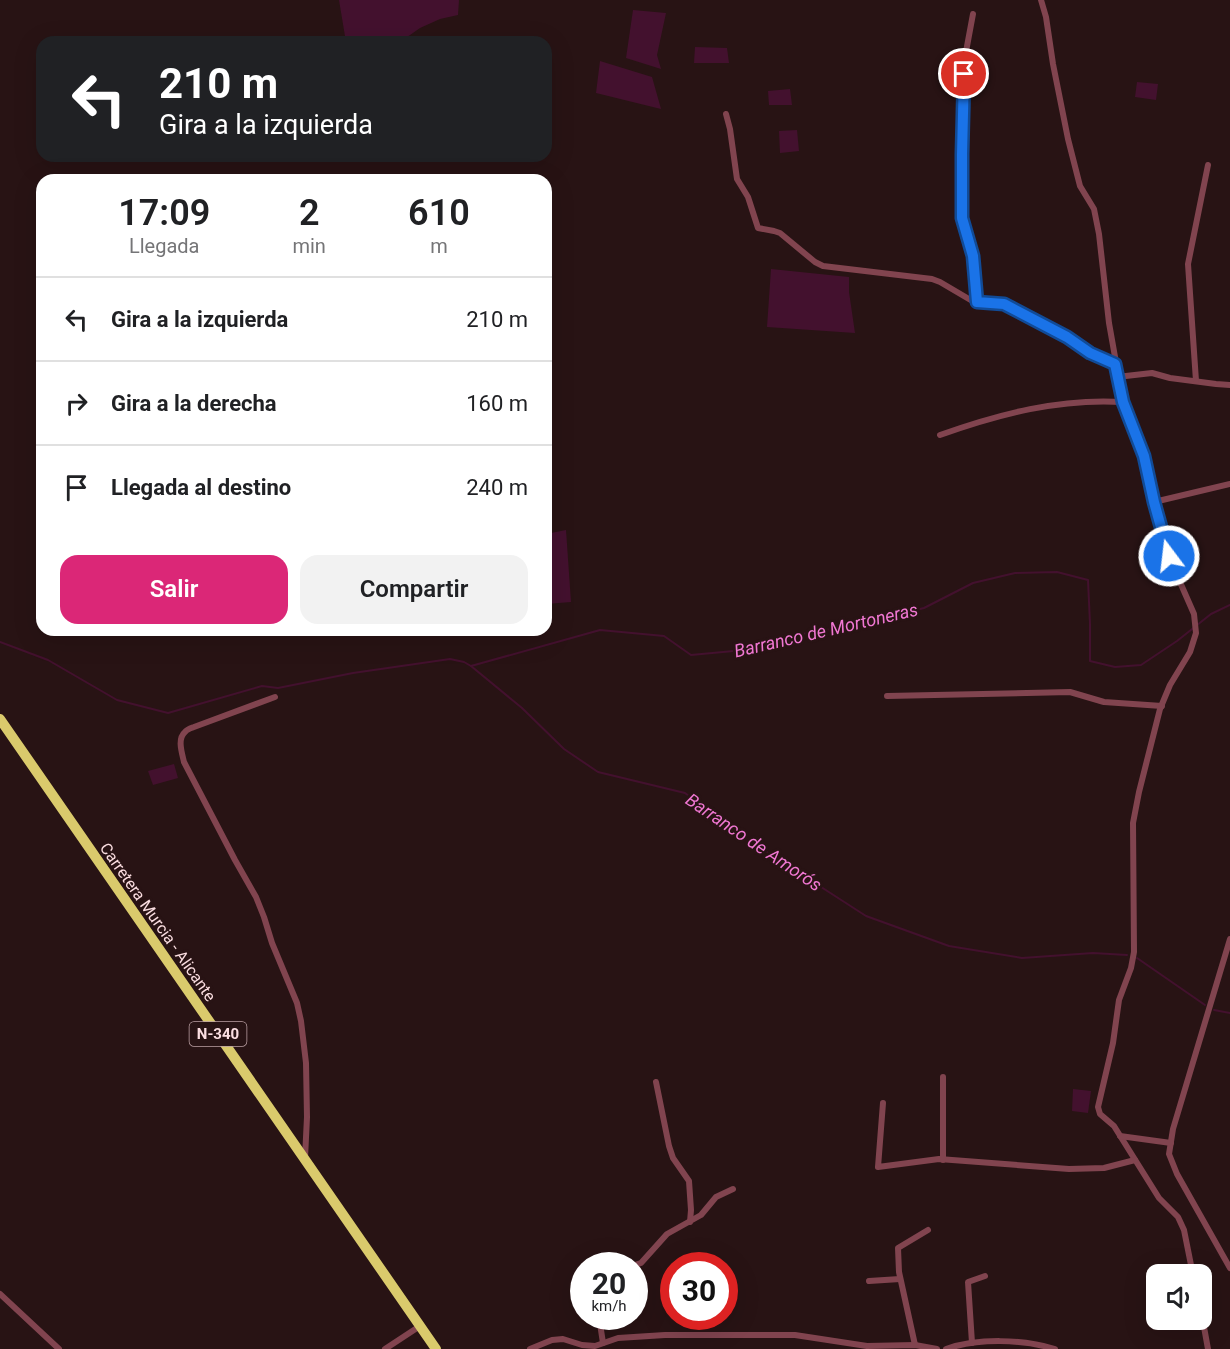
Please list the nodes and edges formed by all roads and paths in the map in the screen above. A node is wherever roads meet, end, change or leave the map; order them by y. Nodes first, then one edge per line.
1 (1041, 0) edge
2 (973, 14) dead end
3 (726, 114) dead end
4 (1208, 165) dead end
5 (977, 302) junction
6 (1115, 364) junction
7 (1118, 377) junction
8 (1196, 381) junction
9 (1230, 385) edge
10 (1123, 402) junction
11 (940, 435) dead end
12 (1230, 484) edge
13 (1154, 502) junction
14 (887, 696) dead end
15 (275, 697) dead end
16 (1162, 706) junction
17 (0, 719) edge
18 (1230, 939) edge
19 (943, 1077) dead end
20 (656, 1082) dead end
21 (883, 1103) dead end
22 (1120, 1136) junction
23 (1171, 1143) junction
24 (305, 1159) junction
25 (943, 1160) junction
26 (1135, 1160) junction
27 (733, 1189) dead end
28 (690, 1222) junction
29 (928, 1230) dead end
30 (648, 1255) edge
31 (1191, 1264) edge
32 (1230, 1268) edge
33 (985, 1275) dead end
34 (900, 1278) junction
35 (869, 1281) dead end
36 (0, 1294) edge
37 (420, 1326) junction
38 (602, 1330) edge
39 (1205, 1330) edge
40 (972, 1342) junction
41 (603, 1343) junction
42 (915, 1345) junction
43 (59, 1349) edge
44 (385, 1349) edge
45 (436, 1349) edge
46 (530, 1349) edge
47 (937, 1349) edge
48 (946, 1349) edge
49 (1055, 1349) edge
50 (1208, 1349) edge

1 - 6 street
2 - 5 street
3 - 5 street
4 - 8 street
5 - 6 street
6 - 7 street
7 - 8 street
7 - 10 street
8 - 9 street
10 - 11 street
10 - 13 street
12 - 13 street
13 - 16 street
14 - 16 street
15 - 24 street
16 - 22 street
17 - 24 highway, Carretera Murcia - Alicante / N-340
18 - 23 street
19 - 25 street
20 - 28 street
21 - 25 street
22 - 23 street
22 - 26 street
23 - 32 street
24 - 37 highway, Carretera Murcia - Alicante / N-340
25 - 26 street
26 - 31 street
27 - 28 street
28 - 30 street
29 - 34 street
33 - 40 street
34 - 35 street
34 - 42 street
36 - 43 street
37 - 44 street
37 - 45 highway, Carretera Murcia - Alicante / N-340
38 - 41 street
39 - 50 street
40 - 48 street
40 - 49 street
41 - 42 street
41 - 46 street
42 - 47 street

